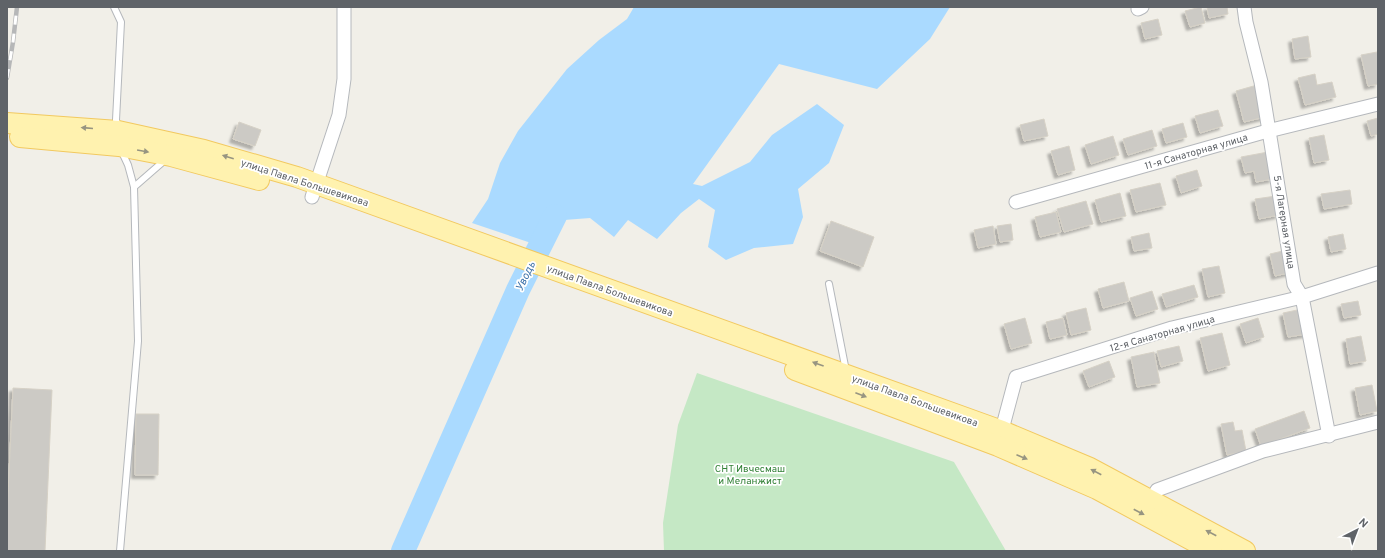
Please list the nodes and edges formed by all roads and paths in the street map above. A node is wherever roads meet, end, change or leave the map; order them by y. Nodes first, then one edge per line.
1 (114, 7) edge
2 (344, 7) edge
3 (1244, 7) edge
4 (1378, 104) edge
5 (7, 123) edge
6 (1270, 130) junction
7 (7, 136) edge
8 (119, 139) junction
9 (171, 156) junction
10 (134, 187) junction
11 (314, 190) junction
12 (1016, 202) dead end
13 (1378, 273) edge
14 (576, 283) junction
15 (829, 284) dead end
16 (1302, 297) junction
17 (847, 375) junction
18 (1378, 422) edge
19 (1329, 436) junction
20 (1000, 439) junction
21 (1151, 501) junction
22 (120, 551) edge
23 (1212, 551) edge
24 (1246, 551) edge

1 - 8 lane
2 - 11 street
3 - 6 street, 5-я Лагерная улица
4 - 6 street, 11-я Санаторная улица
8 -> 5 main road, улица Павла Большевикова
6 - 12 street, 11-я Санаторная улица
6 - 16 street, 5-я Лагерная улица
7 - 8 main road, улица Павла Большевикова
8 -> 9 main road, улица Павла Большевикова
8 - 10 lane
11 -> 8 main road, улица Павла Большевикова
9 - 10 lane
9 - 11 main road, улица Павла Большевикова
10 - 22 lane
11 - 14 main road, улица Павла Большевикова
13 - 16 street, 12-я Санаторная улица
17 -> 14 main road, улица Павла Большевикова
14 -> 20 main road, улица Павла Большевикова
15 - 17 lane
16 - 19 street, 5-я Лагерная улица
16 - 20 street, 12-я Санаторная улица
17 - 20 main road, улица Павла Большевикова
18 - 19 street
19 - 21 street
21 -> 20 main road, улица Павла Большевикова
20 -> 23 main road, улица Павла Большевикова
24 -> 21 main road, улица Павла Большевикова

